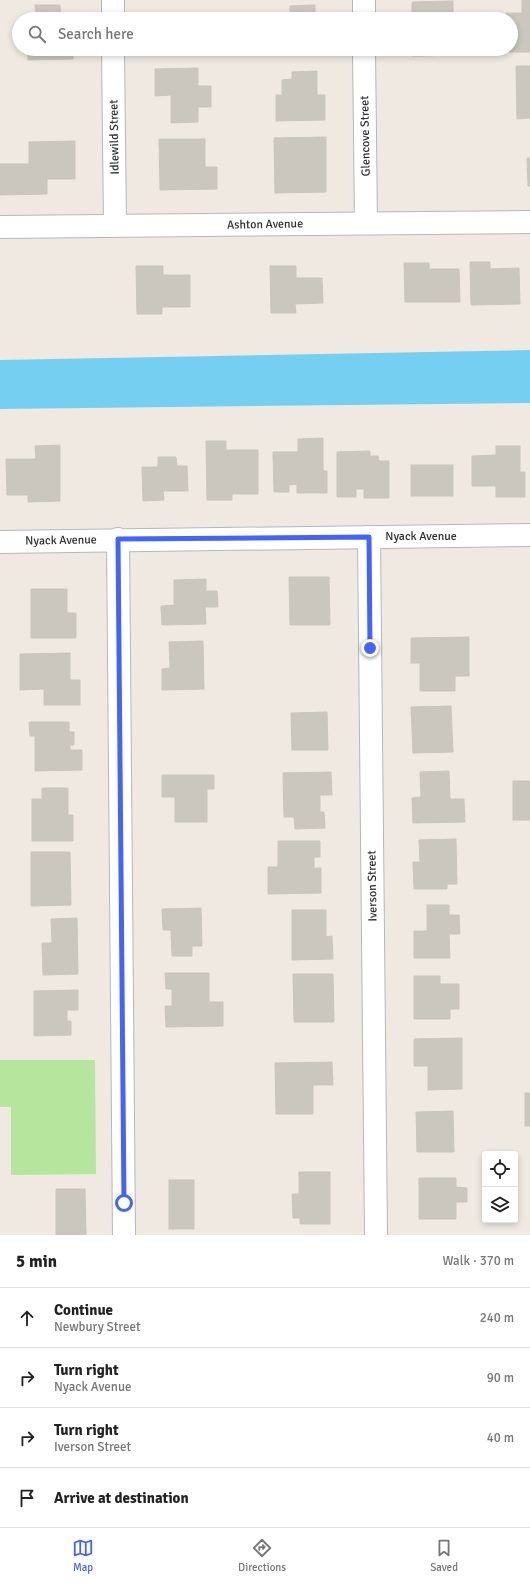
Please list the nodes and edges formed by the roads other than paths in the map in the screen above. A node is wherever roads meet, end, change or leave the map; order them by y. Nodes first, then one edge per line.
1 (113, 0) edge
2 (364, 0) edge
3 (113, 12) edge
4 (364, 12) edge
5 (113, 56) edge
6 (364, 56) edge
7 (530, 222) edge
8 (366, 223) junction
9 (115, 226) junction
10 (0, 227) edge
11 (530, 535) edge
12 (369, 537) junction
13 (118, 539) junction
14 (0, 542) edge
15 (124, 1235) edge
16 (376, 1235) edge

1 - 3 street
2 - 4 street
5 - 9 street, Idlewild Street
6 - 8 street, Glencove Street
7 - 8 street, Ashton Avenue
8 - 9 street, Ashton Avenue
9 - 10 street, Ashton Avenue
11 - 12 street, Nyack Avenue
12 - 13 street, Nyack Avenue
12 - 16 street, Iverson Street
13 - 14 street, Nyack Avenue
13 - 15 street

